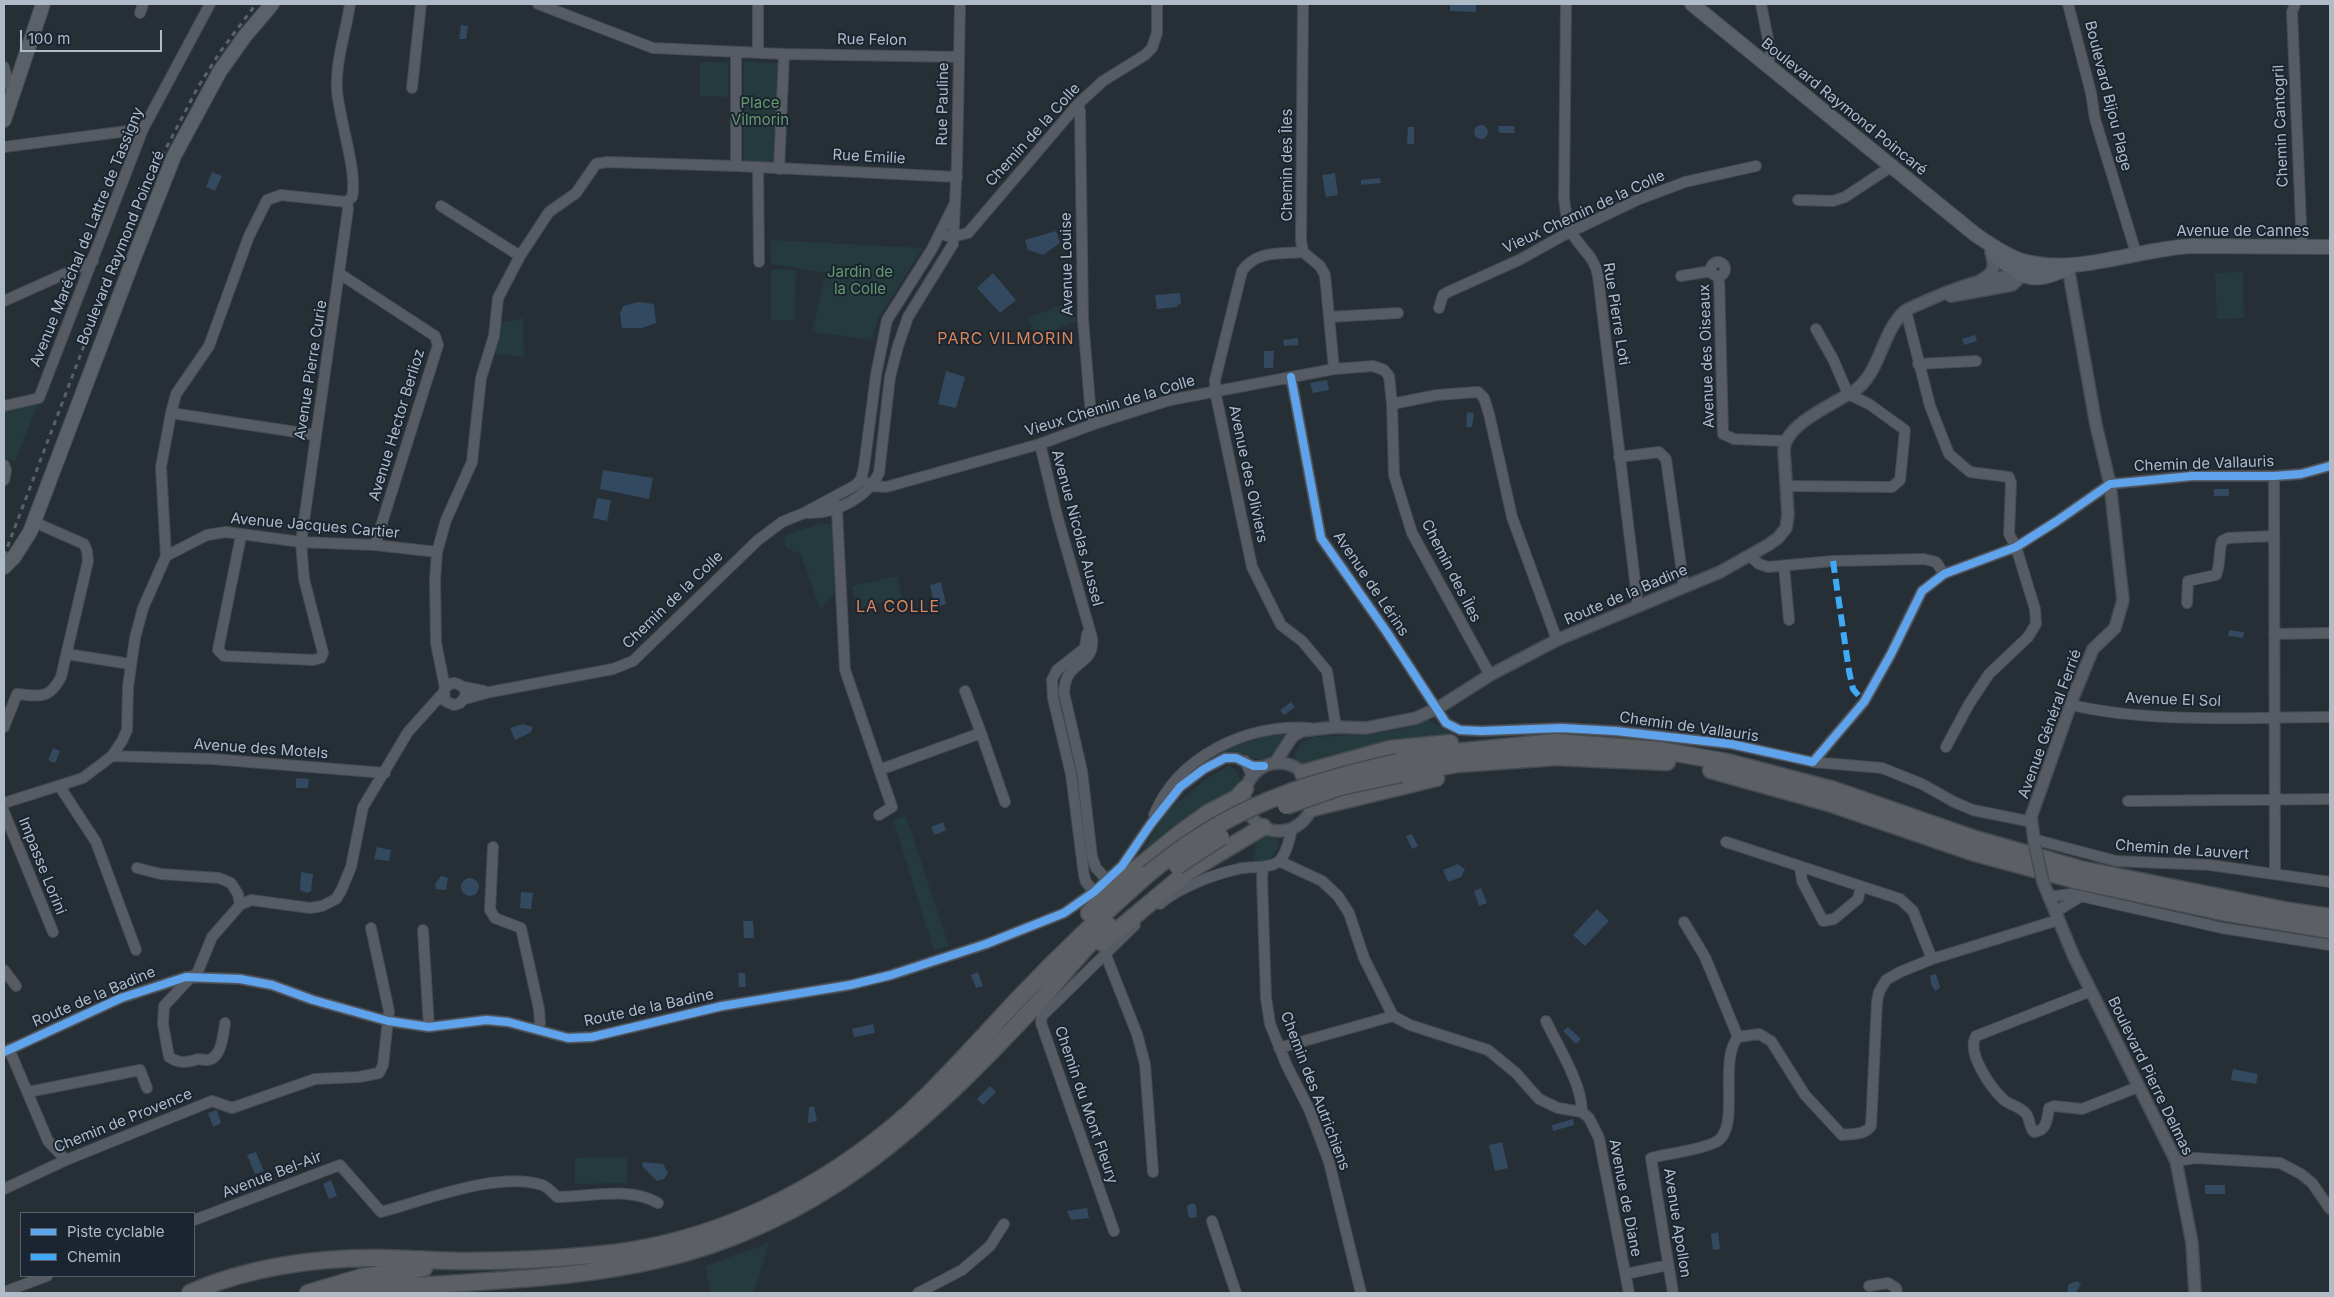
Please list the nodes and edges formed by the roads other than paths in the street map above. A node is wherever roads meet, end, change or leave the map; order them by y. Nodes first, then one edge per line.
1 (44, 4) edge
2 (210, 4) edge
3 (272, 4) edge
4 (350, 4) edge
5 (421, 4) edge
6 (538, 4) edge
7 (758, 4) edge
8 (960, 4) edge
9 (1157, 4) edge
10 (1303, 4) edge
11 (1566, 4) edge
12 (1692, 4) edge
13 (1761, 4) edge
14 (2068, 4) edge
15 (2295, 4) edge
16 (736, 53) junction
17 (758, 53) junction
18 (784, 54) junction
19 (958, 57) junction
20 (1767, 65) junction
21 (4, 67) edge
22 (412, 88) dead end
23 (14, 90) junction
24 (1078, 104) junction
25 (4, 120) edge
26 (143, 129) junction
27 (4, 147) edge
28 (736, 166) junction
29 (1756, 166) dead end
30 (1892, 166) junction
31 (758, 168) junction
32 (779, 168) junction
33 (956, 177) junction
34 (1798, 200) dead end
35 (347, 202) junction
36 (954, 205) junction
37 (441, 206) dead end
38 (1571, 232) junction
39 (1976, 235) junction
40 (939, 236) junction
41 (954, 236) junction
42 (2302, 247) junction
43 (2330, 247) edge
44 (932, 249) junction
45 (1303, 252) junction
46 (1991, 252) junction
47 (2136, 253) junction
48 (520, 256) junction
49 (946, 258) junction
50 (2019, 259) junction
51 (93, 261) junction
52 (759, 262) dead end
53 (2050, 266) junction
54 (2068, 267) junction
55 (340, 274) junction
56 (1681, 276) dead end
57 (2022, 276) junction
58 (1976, 283) junction
59 (4, 300) edge
60 (1930, 300) junction
61 (1439, 308) dead end
62 (1906, 311) junction
63 (1398, 313) dead end
64 (1329, 317) junction
65 (1816, 329) dead end
66 (882, 342) junction
67 (898, 346) junction
68 (1976, 361) dead end
69 (1918, 364) junction
70 (1373, 366) joint
71 (1334, 369) junction
72 (1292, 377) junction
73 (1215, 391) junction
74 (1848, 394) junction
75 (1392, 404) junction
76 (4, 406) edge
77 (171, 413) junction
78 (1094, 424) junction
79 (316, 435) junction
80 (1784, 441) junction
81 (1040, 444) junction
82 (1619, 457) junction
83 (4, 465) edge
84 (2330, 466) edge
85 (2274, 476) junction
86 (861, 479) junction
87 (4, 480) edge
88 (2110, 484) junction
89 (871, 486) junction
90 (1786, 486) junction
91 (834, 503) junction
92 (31, 529) junction
93 (240, 536) junction
94 (2274, 536) junction
95 (301, 542) junction
96 (375, 545) junction
97 (2016, 547) junction
98 (437, 552) junction
99 (166, 556) junction
100 (1750, 556) junction
101 (1784, 566) junction
102 (4, 567) edge
103 (1944, 574) junction
104 (1684, 587) junction
105 (2187, 603) dead end
106 (1638, 606) junction
107 (1086, 620) junction
108 (1789, 620) dead end
109 (2330, 633) edge
110 (2274, 634) junction
111 (1556, 640) junction
112 (67, 654) junction
113 (130, 664) junction
114 (440, 666) junction
115 (1490, 675) junction
116 (459, 685) junction
117 (965, 691) dead end
118 (477, 693) junction
119 (444, 694) junction
120 (464, 699) junction
121 (2071, 705) junction
122 (1438, 708) junction
123 (2275, 717) junction
124 (2330, 717) edge
125 (4, 727) edge
126 (1336, 727) junction
127 (1316, 729) junction
128 (980, 733) junction
129 (122, 741) junction
130 (1946, 746) dead end
131 (1286, 749) junction
132 (1555, 750) junction
133 (136, 755) junction
134 (112, 756) junction
135 (1244, 761) junction
136 (1812, 762) junction
137 (1270, 764) junction
138 (1289, 764) junction
139 (879, 770) junction
140 (1082, 771) junction
141 (384, 773) junction
142 (1303, 773) junction
143 (1071, 774) junction
144 (1249, 783) junction
145 (60, 787) junction
146 (2330, 799) edge
147 (2274, 800) junction
148 (2128, 801) dead end
149 (1005, 802) dead end
150 (4, 803) edge
151 (1312, 808) junction
152 (4, 812) edge
153 (879, 815) dead end
154 (2032, 822) junction
155 (1150, 825) junction
156 (1262, 827) junction
157 (1286, 830) junction
158 (1726, 842) dead end
159 (2034, 842) junction
160 (494, 847) dead end
161 (1279, 861) junction
162 (1263, 867) junction
163 (137, 868) dead end
164 (1800, 868) junction
165 (2275, 873) junction
166 (1151, 878) junction
167 (1108, 880) junction
168 (2042, 882) joint
169 (2330, 882) edge
170 (1862, 886) junction
171 (1094, 892) junction
172 (2048, 897) junction
173 (2080, 897) junction
174 (240, 905) junction
175 (2056, 916) junction
176 (2330, 917) edge
177 (1684, 922) dead end
178 (371, 928) dead end
179 (423, 930) dead end
180 (2330, 930) edge
181 (53, 932) dead end
182 (2330, 946) edge
183 (136, 950) dead end
184 (1105, 953) junction
185 (1932, 959) junction
186 (4, 970) edge
187 (194, 976) junction
188 (16, 986) dead end
189 (2091, 991) junction
190 (1020, 997) junction
191 (1035, 1006) junction
192 (1393, 1016) junction
193 (1546, 1020) dead end
194 (388, 1021) junction
195 (225, 1023) dead end
196 (429, 1027) junction
197 (538, 1030) junction
198 (1738, 1037) junction
199 (1280, 1048) junction
200 (7, 1051) edge
201 (2138, 1087) junction
202 (147, 1088) dead end
203 (28, 1092) junction
204 (1582, 1112) junction
205 (66, 1160) junction
206 (2176, 1162) junction
207 (1153, 1172) dead end
208 (4, 1189) edge
209 (658, 1203) dead end
210 (2330, 1209) edge
211 (195, 1220) edge
212 (1212, 1221) dead end
213 (1004, 1224) dead end
214 (1114, 1231) dead end
215 (466, 1261) junction
216 (1668, 1265) junction
217 (1626, 1274) junction
218 (44, 1277) edge
219 (427, 1285) junction
220 (1869, 1286) dead end
221 (4, 1292) edge
222 (190, 1293) edge
223 (308, 1293) edge
224 (342, 1293) edge
225 (385, 1293) edge
226 (918, 1293) edge
227 (1236, 1293) edge
228 (1361, 1293) edge
229 (1629, 1293) edge
230 (1673, 1293) edge
231 (1897, 1293) edge
232 (2195, 1293) edge

1 - 23 main road
2 - 26 street, Avenue Maréchal de Lattre de Tassigny
3 - 92 main road, Boulevard Raymond Poincaré
4 - 35 street, Avenue Pierre Curie
5 - 22 street
6 - 16 street
7 - 17 street
8 - 19 street, Rue Pauline
9 - 24 street, Chemin de la Colle
10 - 45 street, Chemin des Îles
11 - 38 street, Rue Pierre Loti
12 - 20 main road, Boulevard Raymond Poincaré
13 - 20 street
14 - 47 street, Boulevard Bijou Plage
15 - 42 street, Chemin Cantogril
16 - 17 street
16 - 28 street
17 - 18 street
18 - 19 street, Rue Felon
18 - 32 street
19 - 33 street, Rue Pauline
20 - 30 main road, Boulevard Raymond Poincaré
21 - 23 street
23 - 25 main road
24 - 41 street, Chemin de la Colle
24 - 78 street, Avenue Louise
26 - 27 street
26 - 51 street, Avenue Maréchal de Lattre de Tassigny
28 - 31 street
28 - 48 street
29 - 38 street, Vieux Chemin de la Colle
30 - 34 street
30 - 39 main road, Boulevard Raymond Poincaré
31 - 32 street
31 - 52 street
32 - 33 street, Rue Emilie
33 - 36 street, Rue Pauline
35 - 55 street, Avenue Pierre Curie
35 - 77 street
36 - 40 street, Rue Pauline
36 - 41 street, Rue Pauline
37 - 48 street
38 - 61 street, Vieux Chemin de la Colle
38 - 82 street, Rue Pierre Loti
39 - 46 main road, Boulevard Raymond Poincaré
39 - 50 main road, Boulevard Raymond Poincaré
40 - 41 street, Chemin de la Colle
40 - 44 street
41 - 49 street
42 - 43 main road, Avenue de Cannes
42 - 47 main road, Avenue de Cannes
44 - 49 street
44 - 66 street
45 - 64 street
45 - 73 street, Avenue des Oliviers
46 - 57 main road, Boulevard Raymond Poincaré
46 - 58 street
47 - 54 main road, Avenue de Cannes
48 - 98 street
49 - 67 street
50 - 53 main road, Avenue de Cannes
50 - 57 street
51 - 59 street
51 - 76 street, Avenue Maréchal de Lattre de Tassigny
53 - 54 main road, Avenue de Cannes
53 - 57 street
54 - 57 main road, Avenue de Cannes
54 - 88 street, Avenue Général Ferrié
55 - 79 street, Avenue Pierre Curie
55 - 96 street, Avenue Hector Berlioz
56 - 80 street, Avenue des Oiseaux
57 - 58 street
57 - 60 street
58 - 60 street
60 - 62 street
62 - 69 street
62 - 74 street
63 - 64 street
64 - 71 street
65 - 74 street
66 - 67 street
66 - 86 street
67 - 89 street
68 - 69 street
69 - 97 street
70 - 71 street, Vieux Chemin de la Colle
70 - 75 street, Chemin des Îles
71 - 72 street, Vieux Chemin de la Colle
72 - 73 street, Vieux Chemin de la Colle
72 - 122 street, Avenue de Lérins
73 - 78 street, Vieux Chemin de la Colle
73 - 126 street, Avenue des Oliviers
74 - 80 street
74 - 90 street
75 - 111 street
75 - 115 street, Chemin des Îles
77 - 79 street
77 - 99 street
78 - 81 street, Vieux Chemin de la Colle
79 - 95 street, Avenue Pierre Curie
80 - 90 street, Route de la Badine
81 - 89 street, Vieux Chemin de la Colle
81 - 107 street, Avenue Nicolas Aussel
82 - 104 street
82 - 106 street, Rue Pierre Loti
83 - 87 street
84 - 85 street, Chemin de Vallauris
85 - 88 street, Chemin de Vallauris
85 - 94 street
86 - 89 street
86 - 91 street, Chemin de la Colle
88 - 97 street
88 - 121 street, Avenue Général Ferrié
89 - 91 street, Chemin de la Colle
90 - 100 street, Route de la Badine
91 - 118 street, Chemin de la Colle
91 - 139 street
92 - 102 main road, Boulevard Raymond Poincaré
92 - 112 street
93 - 95 street, Avenue Jacques Cartier
93 - 95 street, Avenue Pierre Curie
93 - 99 street, Avenue Jacques Cartier
94 - 105 street
94 - 110 street
95 - 96 street, Avenue Jacques Cartier
96 - 98 street, Avenue Jacques Cartier
97 - 103 street
97 - 130 street
98 - 114 street
99 - 113 street
100 - 101 street
100 - 104 street, Route de la Badine
101 - 103 street
101 - 108 street
103 - 136 street
104 - 106 street, Route de la Badine
106 - 111 street, Route de la Badine
107 - 140 street, Avenue Nicolas Aussel
107 - 143 street, Avenue Nicolas Aussel
109 - 110 street
110 - 123 street
111 - 115 street, Route de la Badine
112 - 113 street
112 - 125 street
113 - 129 street
114 - 116 street
114 - 119 street
115 - 122 street, Route de la Badine
116 - 118 street, Chemin de la Colle
116 - 119 street
116 - 120 street
117 - 128 street
118 - 120 street, Chemin de la Colle
119 - 120 street
119 - 141 street
121 - 123 street, Avenue El Sol
121 - 154 street, Avenue Général Ferrié
122 - 126 street, Route de la Badine
122 - 136 street, Chemin de Vallauris
123 - 124 street, Avenue El Sol
123 - 147 street
126 - 127 street, Route de la Badine
127 - 131 street, Route de la Badine
127 - 155 street, Route de la Badine
128 - 139 street
128 - 149 street
129 - 133 street
129 - 134 street
131 - 137 street, Route de la Badine
131 - 138 street
132 - 142 highway
132 - 151 highway
132 - 166 highway, bridge
132 - 176 highway
132 - 180 highway
133 - 134 street, Avenue des Motels
133 - 141 street, Avenue des Motels
134 - 145 street
135 - 137 street, Route de la Badine
135 - 144 street
135 - 155 street, Route de la Badine
136 - 154 street
137 - 138 street
137 - 144 street
138 - 142 street
139 - 153 street
140 - 143 street
140 - 167 street, Avenue Nicolas Aussel
141 - 174 street
142 - 151 street
143 - 171 street, Avenue Nicolas Aussel
144 - 156 street
144 - 190 highway
145 - 150 street
145 - 183 street
146 - 147 street
147 - 148 street
147 - 165 street
151 - 157 street
152 - 181 street, Impasse Lorini
154 - 159 street, Avenue Général Ferrié
155 - 167 street, Route de la Badine
156 - 157 street
156 - 191 highway
157 - 161 street
158 - 164 street
159 - 165 street, Chemin de Lauvert
159 - 168 street, Avenue Général Ferrié, bridge
160 - 197 street
161 - 162 street
161 - 192 street
162 - 184 street
162 - 199 street, Chemin des Autrichiens
163 - 174 street
164 - 170 street
164 - 170 street
165 - 169 street, Chemin de Lauvert
166 - 190 highway
166 - 191 highway
167 - 171 street, Route de la Badine
168 - 172 street, Boulevard Pierre Delmas
170 - 185 street
171 - 197 street, Route de la Badine
172 - 173 street
172 - 175 street, Boulevard Pierre Delmas
173 - 175 street
173 - 182 street
174 - 187 street
175 - 185 street
175 - 189 street, Boulevard Pierre Delmas
177 - 198 street
178 - 194 street
179 - 196 street
184 - 207 street
184 - 214 street, Chemin du Mont Fleury
185 - 198 street
186 - 188 street
187 - 194 street, Route de la Badine
187 - 195 street
187 - 200 street, Route de la Badine
189 - 201 street, Boulevard Pierre Delmas
189 - 201 street
190 - 215 highway
191 - 219 highway
192 - 199 street
192 - 204 street
193 - 204 street
194 - 196 street, Route de la Badine
194 - 205 street, Chemin de Provence
196 - 197 street, Route de la Badine
198 - 216 street, Avenue Apollon
199 - 228 street, Chemin des Autrichiens
200 - 203 street
201 - 206 street, Boulevard Pierre Delmas
202 - 203 street
203 - 205 street
204 - 217 street, Avenue de Diane
205 - 208 street, Chemin de Provence
206 - 210 street
206 - 232 street, Boulevard Pierre Delmas
209 - 211 street, Avenue Bel-Air
212 - 227 street
213 - 226 street
215 - 222 highway
215 - 223 highway
216 - 217 street
216 - 230 street, Avenue Apollon
217 - 229 street, Avenue de Diane
218 - 221 street
219 - 224 highway
219 - 225 highway
220 - 231 street

